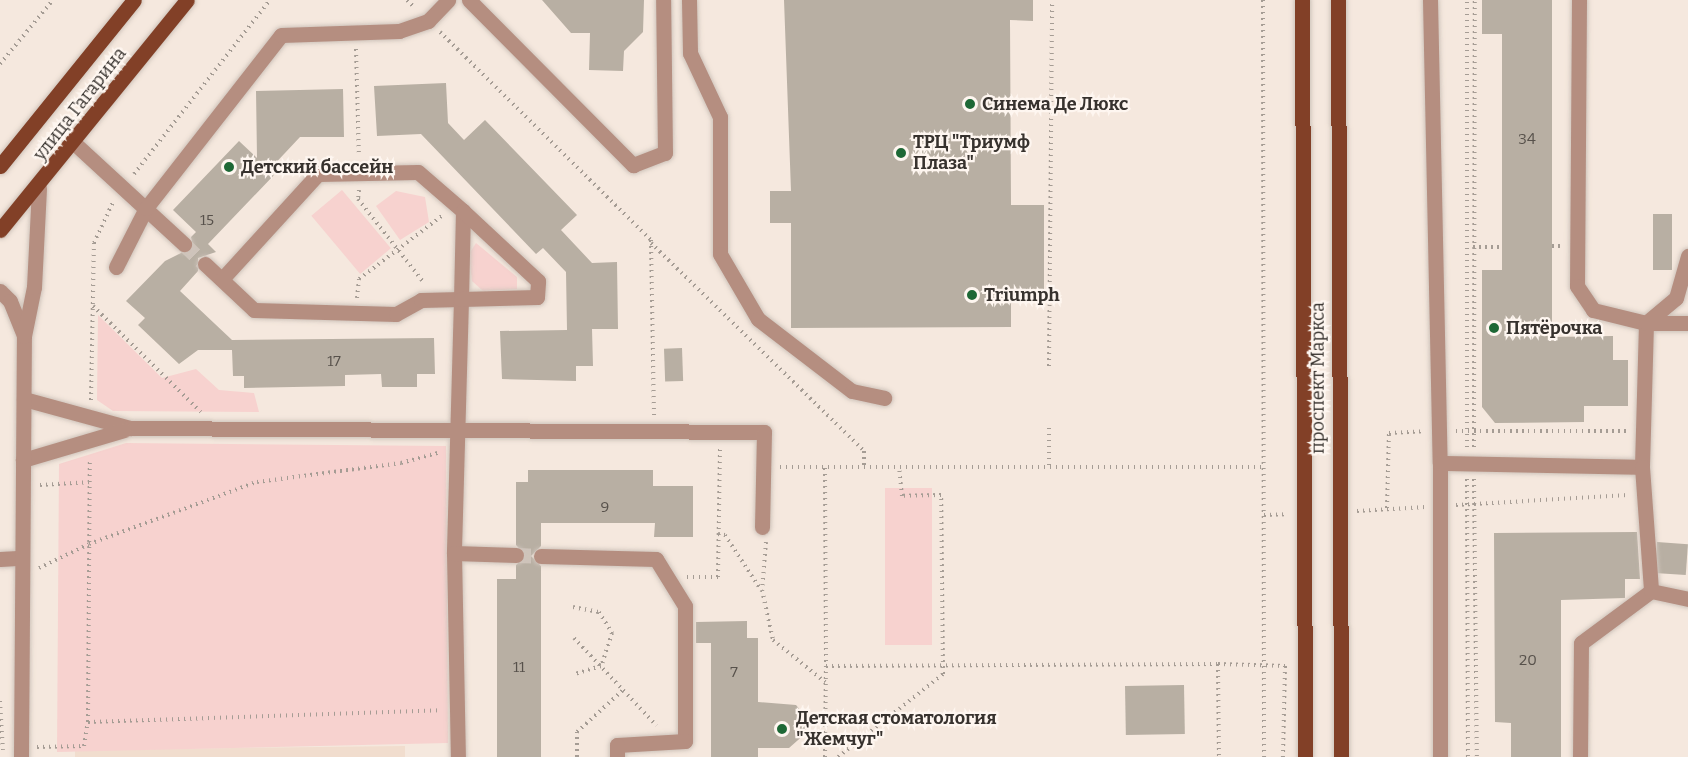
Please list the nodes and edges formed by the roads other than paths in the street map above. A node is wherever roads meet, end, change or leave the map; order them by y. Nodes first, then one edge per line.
1 (134, 0) edge
2 (188, 0) edge
3 (448, 0) edge
4 (469, 0) edge
5 (663, 0) edge
6 (689, 0) edge
7 (1302, 0) edge
8 (1338, 0) edge
9 (1430, 0) edge
10 (1579, 0) edge
11 (73, 142) junction
12 (0, 166) edge
13 (39, 188) junction
14 (146, 208) junction
15 (460, 208) junction
16 (0, 230) edge
17 (184, 244) tunnel mouth
18 (1688, 256) edge
19 (205, 264) tunnel mouth
20 (116, 267) dead end
21 (222, 279) junction
22 (0, 291) edge
23 (461, 299) junction
24 (1646, 323) junction
25 (1688, 323) edge
26 (24, 336) junction
27 (884, 398) dead end
28 (24, 399) junction
29 (130, 428) junction
30 (457, 430) junction
31 (23, 460) junction
32 (1440, 463) junction
33 (1642, 467) junction
34 (762, 527) road end
35 (454, 553) junction
36 (516, 555) tunnel mouth
37 (541, 556) tunnel mouth
38 (22, 558) junction
39 (0, 559) edge
40 (1651, 591) junction
41 (1688, 599) edge
42 (21, 757) edge
43 (458, 757) edge
44 (617, 757) edge
45 (1305, 757) edge
46 (1341, 757) edge
47 (1440, 757) edge
48 (1580, 757) edge

1 - 12 main road, улица Гагарина
2 - 11 main road, улица Гагарина
3 - 14 street
4 - 5 street
6 - 27 street
7 - 45 main road, проспект Маркса
8 - 46 main road, проспект Маркса
9 - 32 street
10 - 24 street
11 - 13 main road, улица Гагарина
11 - 14 street
13 - 16 main road, улица Гагарина
13 - 26 street
14 - 17 street
14 - 20 street
15 - 21 street
15 - 23 street
15 - 23 street
18 - 24 street
19 - 21 street
21 - 23 street
22 - 26 street
23 - 30 street
24 - 25 street
24 - 33 street
26 - 28 street
28 - 29 street
28 - 31 street
29 - 30 street
29 - 31 street
30 - 34 street
30 - 35 street
31 - 38 street
32 - 33 street
32 - 47 street
33 - 40 street
35 - 36 street
35 - 43 street
37 - 44 street
38 - 39 street
38 - 42 street
40 - 41 street
40 - 48 street

